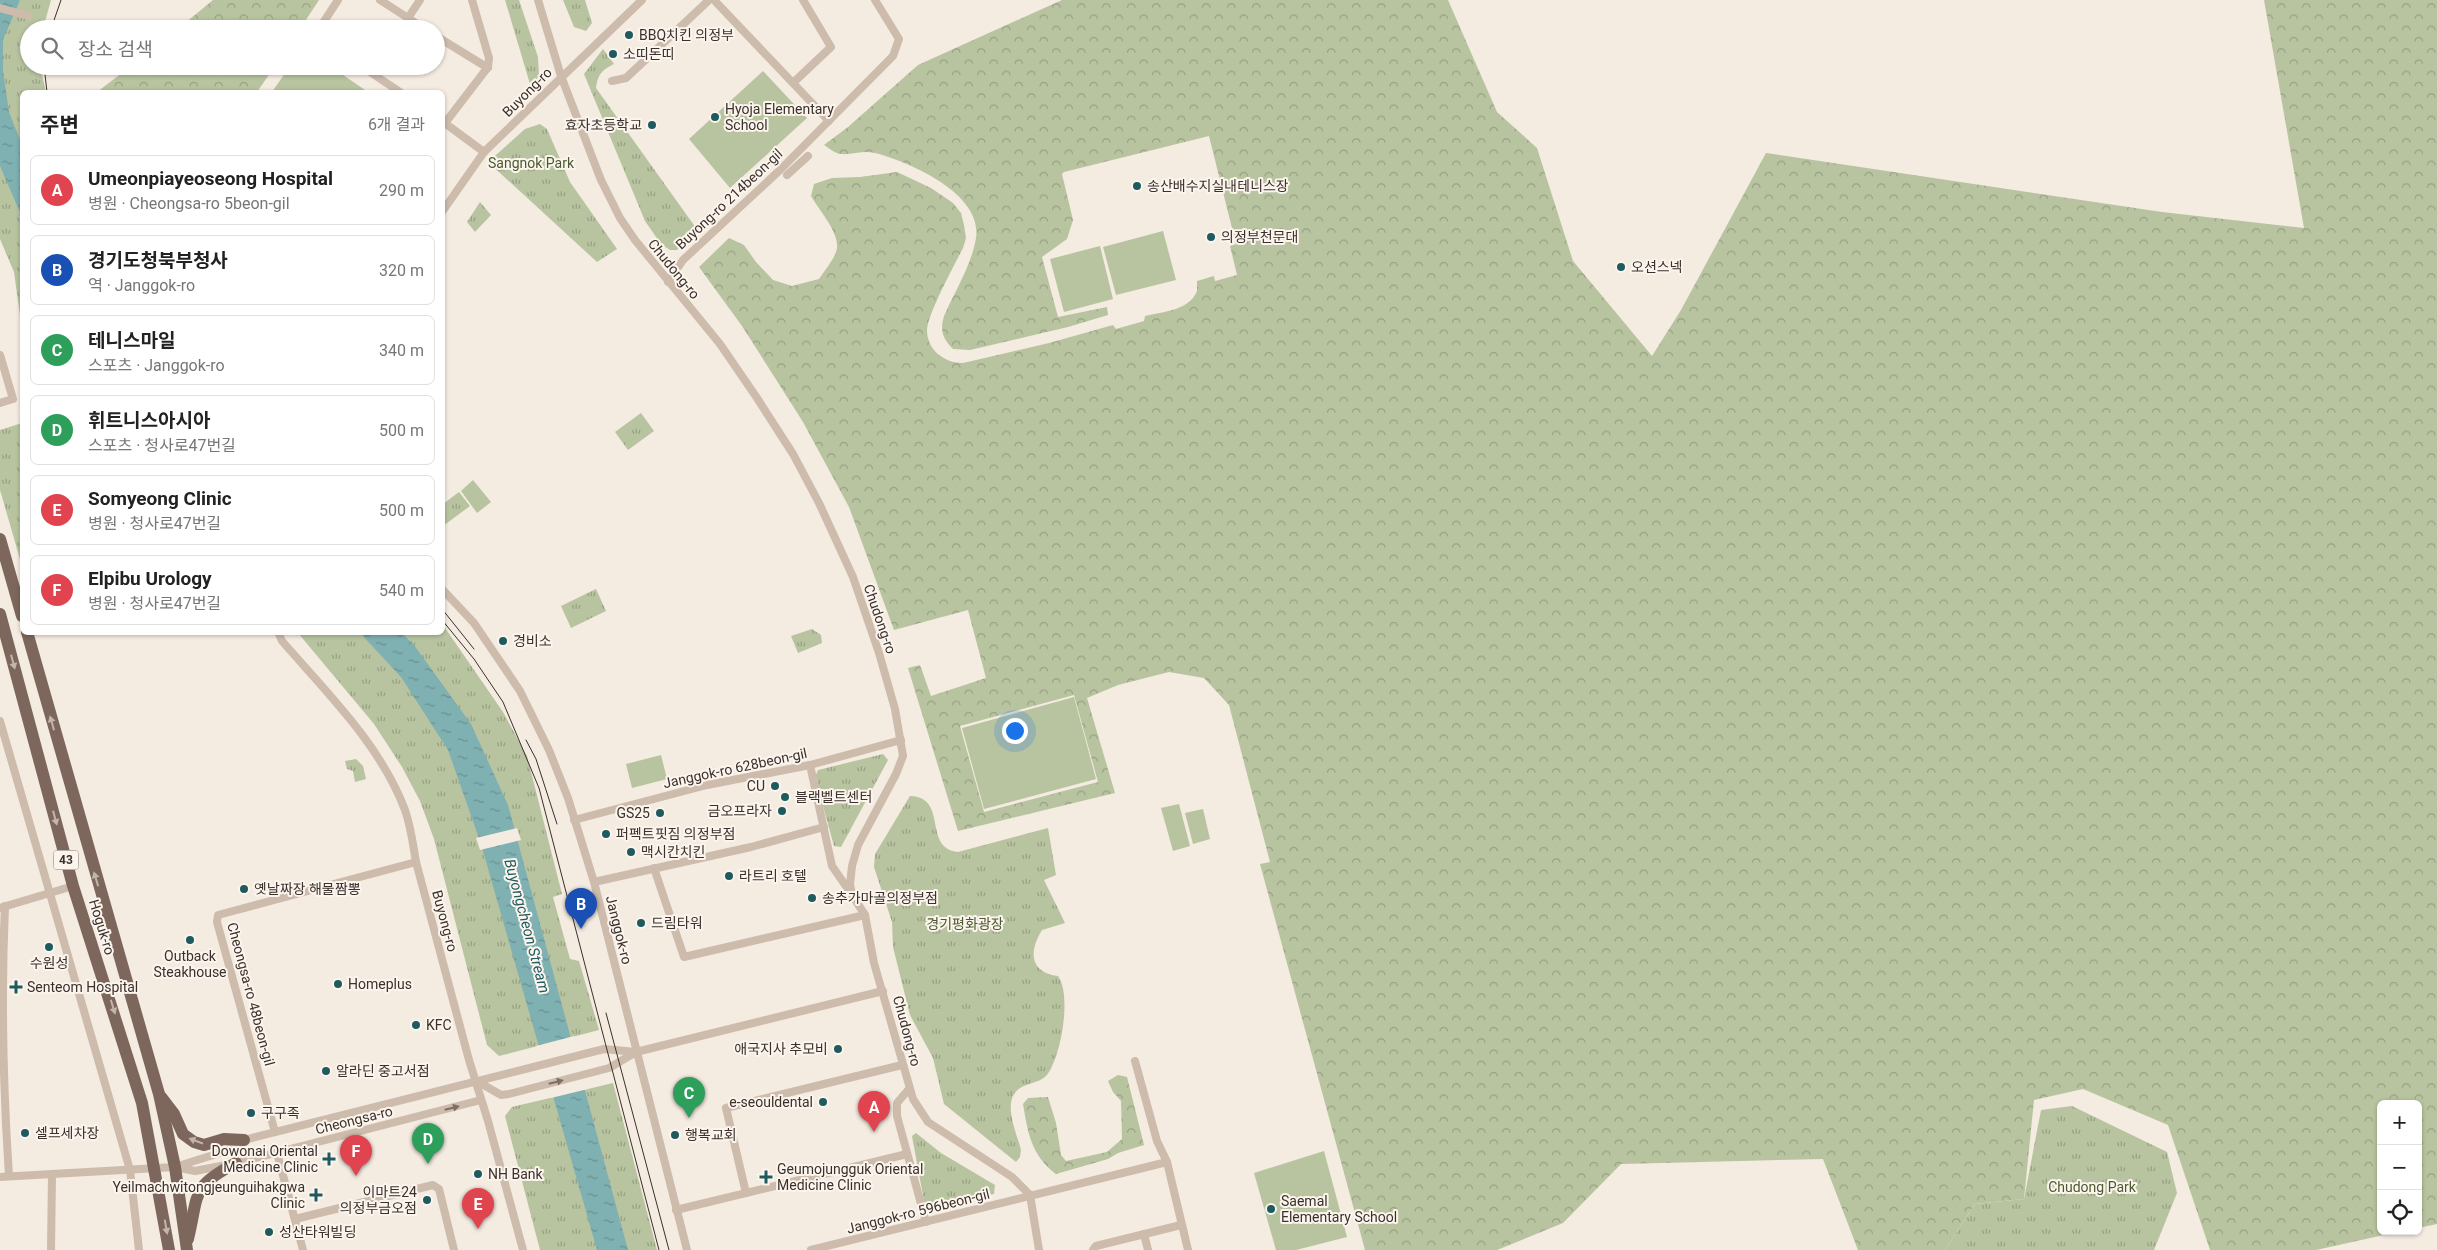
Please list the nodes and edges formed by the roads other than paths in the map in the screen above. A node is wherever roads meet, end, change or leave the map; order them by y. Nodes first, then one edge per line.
1 (338, 0) edge
2 (380, 0) edge
3 (420, 0) edge
4 (472, 0) edge
5 (538, 0) edge
6 (642, 0) edge
7 (709, 0) edge
8 (714, 0) edge
9 (803, 0) edge
10 (875, 0) edge
11 (0, 8) edge
12 (29, 16) dead end
13 (408, 18) junction
14 (325, 20) edge
15 (411, 20) edge
16 (445, 42) edge
17 (488, 68) junction
18 (374, 75) edge
19 (561, 76) junction
20 (612, 81) dead end
21 (794, 82) junction
22 (397, 90) edge
23 (445, 121) edge
24 (829, 121) junction
25 (445, 123) edge
26 (484, 152) junction
27 (808, 156) dead end
28 (787, 174) dead end
29 (445, 208) edge
30 (668, 282) junction
31 (0, 355) edge
32 (20, 397) edge
33 (13, 399) junction
34 (0, 403) edge
35 (0, 539) edge
36 (445, 592) edge
37 (20, 609) edge
38 (0, 614) edge
39 (28, 635) edge
40 (279, 635) edge
41 (0, 720) edge
42 (901, 740) junction
43 (810, 765) junction
44 (574, 820) junction
45 (824, 827) junction
46 (416, 862) junction
47 (654, 868) junction
48 (594, 882) junction
49 (73, 886) junction
50 (50, 894) junction
51 (852, 895) junction
52 (2, 907) edge
53 (865, 915) junction
54 (2, 944) edge
55 (883, 991) junction
56 (636, 1052) junction
57 (1135, 1061) dead end
58 (902, 1065) junction
59 (475, 1080) junction
60 (910, 1089) junction
61 (158, 1094) junction
62 (481, 1100) junction
63 (275, 1132) junction
64 (244, 1140) junction
65 (278, 1153) junction
66 (907, 1154) junction
67 (1167, 1162) junction
68 (236, 1163) junction
69 (175, 1167) junction
70 (156, 1169) junction
71 (130, 1170) junction
72 (52, 1174) junction
73 (0, 1176) edge
74 (10, 1176) junction
75 (746, 1193) junction
76 (1030, 1196) junction
77 (676, 1210) junction
78 (295, 1219) junction
79 (926, 1222) junction
80 (1181, 1225) junction
81 (1144, 1234) junction
82 (190, 1249) edge
83 (51, 1250) edge
84 (140, 1250) edge
85 (170, 1250) edge
86 (303, 1250) edge
87 (454, 1250) edge
88 (523, 1250) edge
89 (687, 1250) edge
90 (811, 1250) edge
91 (1039, 1250) edge
92 (1093, 1250) edge
93 (1148, 1250) edge
94 (1188, 1250) edge

1 - 14 street
2 - 13 street
3 - 13 street
4 - 17 street
5 - 19 street, Chudong-ro
6 - 19 street, Buyong-ro
7 - 20 street
8 - 21 street
9 - 21 street
10 - 24 street, Buyong-ro 214beon-gil
11 - 12 street
13 - 15 street
16 - 17 street
17 - 23 street
18 - 22 street
19 - 26 street, Buyong-ro
19 - 30 street, Chudong-ro
21 - 24 street
24 - 30 street, Buyong-ro 214beon-gil
25 - 26 street
26 - 29 street, Buyong-ro
27 - 28 street
30 - 42 street, Chudong-ro
31 - 33 street
32 - 33 street
33 - 34 street
35 - 37 main road
36 - 44 street, Janggok-ro
38 -> 49 main road, Hoguk-ro / 43
61 -> 39 main road, Hoguk-ro / 43
40 - 46 street, Buyong-ro
41 - 50 street
42 - 43 street, Janggok-ro 628beon-gil
42 - 51 street, Chudong-ro
43 - 44 street, Janggok-ro 628beon-gil
43 - 45 street
44 - 48 street, Janggok-ro
45 - 47 street
45 - 51 street
46 - 59 street, Buyong-ro
46 - 63 street, Cheongsa-ro 48beon-gil
47 - 48 street
47 - 53 street
48 - 56 street, Janggok-ro
49 - 50 street
49 -> 70 main road, Hoguk-ro / 43
50 - 52 street
50 - 71 street
51 - 53 street, Chudong-ro
52 - 54 street
53 - 55 street, Chudong-ro
54 - 74 street
55 - 56 street
55 - 58 street, Chudong-ro
56 - 59 street, Cheongsa-ro
59 -> 56 street
56 - 77 street, Janggok-ro
57 - 67 street
58 - 60 street, Chudong-ro
58 - 75 street
59 - 62 street, Buyong-ro
59 - 63 street, Cheongsa-ro
60 - 66 street
60 - 76 street, Chudong-ro
64 -> 61 main road, Hoguk-ro
61 - 69 main road, Hoguk-ro / 43
65 -> 62 street, Cheongsa-ro
62 - 88 street, Buyong-ro
63 - 64 street, Cheongsa-ro
64 - 69 street, Cheongsa-ro
65 - 68 street, Cheongsa-ro
65 - 78 street
66 - 75 street
66 - 79 street
67 - 76 street, Janggok-ro 596beon-gil
67 - 80 street
68 - 69 street, Cheongsa-ro
68 - 82 main road
69 - 70 street, Cheongsa-ro
69 - 82 main road, Hoguk-ro / 43
70 - 71 street, Cheongsa-ro
70 -> 85 main road, Hoguk-ro / 43
71 - 72 street, Cheongsa-ro
71 - 84 street
72 - 74 street, Cheongsa-ro
72 - 83 street
73 - 74 street, Cheongsa-ro
75 - 77 street
76 - 79 street, Janggok-ro 596beon-gil
76 - 91 street
77 - 89 street, Janggok-ro
78 - 86 street
78 - 87 street
79 - 90 street, Janggok-ro 596beon-gil
80 - 81 street
80 - 94 street
81 - 92 street
81 - 93 street

